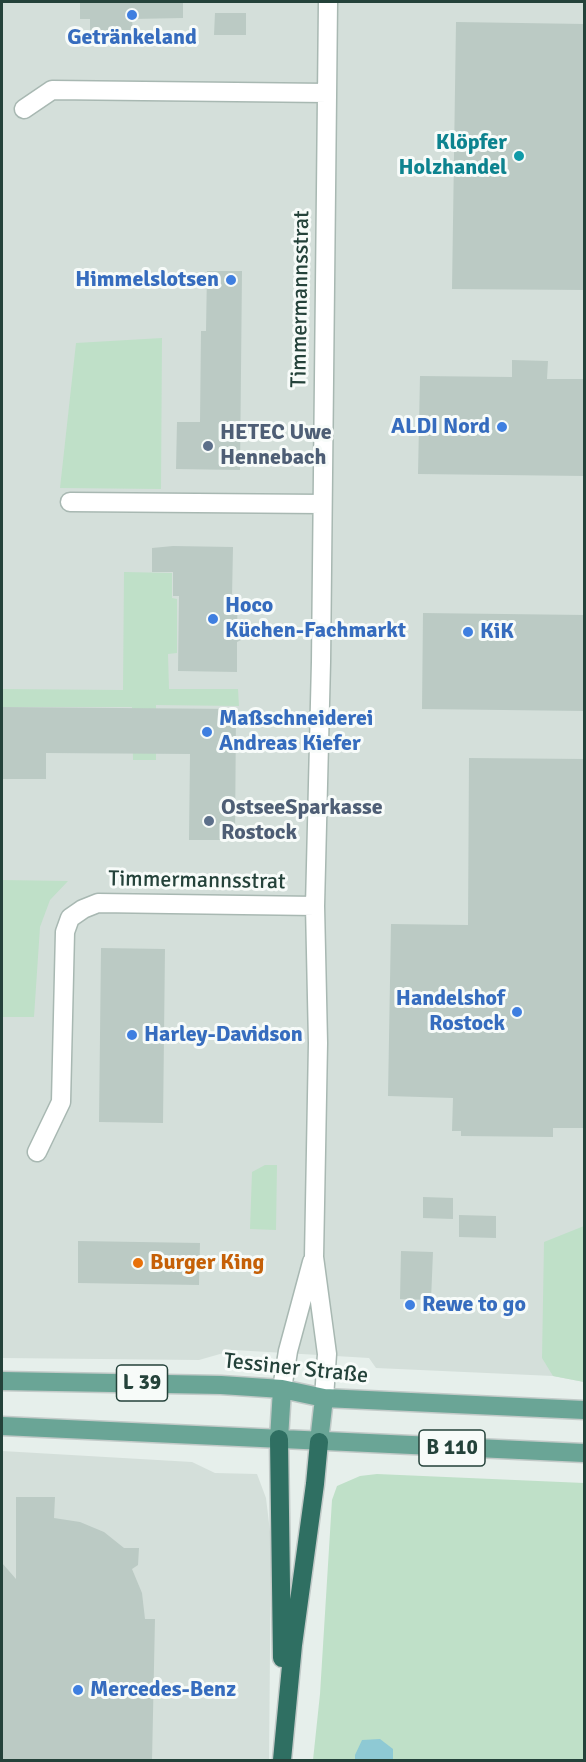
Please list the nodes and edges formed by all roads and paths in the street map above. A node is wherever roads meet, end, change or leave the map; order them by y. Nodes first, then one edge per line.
1 (328, 2) edge
2 (327, 93) junction
3 (24, 108) dead end
4 (70, 502) dead end
5 (322, 504) junction
6 (315, 906) junction
7 (37, 1152) dead end
8 (314, 1257) junction
9 (2, 1381) edge
10 (282, 1389) junction
11 (324, 1398) junction
12 (585, 1410) edge
13 (2, 1426) edge
14 (279, 1439) junction
15 (319, 1442) junction
16 (585, 1453) edge
17 (282, 1756) edge

1 - 2 street, Timmermannsstrat
2 - 3 street
2 - 5 street, Timmermannsstrat
4 - 5 street
5 - 6 street, Timmermannsstrat
6 - 7 street, Timmermannsstrat
6 - 8 street, Timmermannsstrat
8 - 10 street, Timmermannsstrat
8 - 11 street, Timmermannsstrat
9 - 10 main road, Tessiner Straße / L 39
10 - 11 main road, Tessiner Straße / L 39
10 - 14 main road, Timmermannsstrat
11 - 12 main road, Tessiner Straße / B 110
11 - 15 main road
13 - 14 main road, L 39
14 - 15 main road, L 39
14 - 17 highway
15 - 16 main road, B 110
15 - 17 highway

